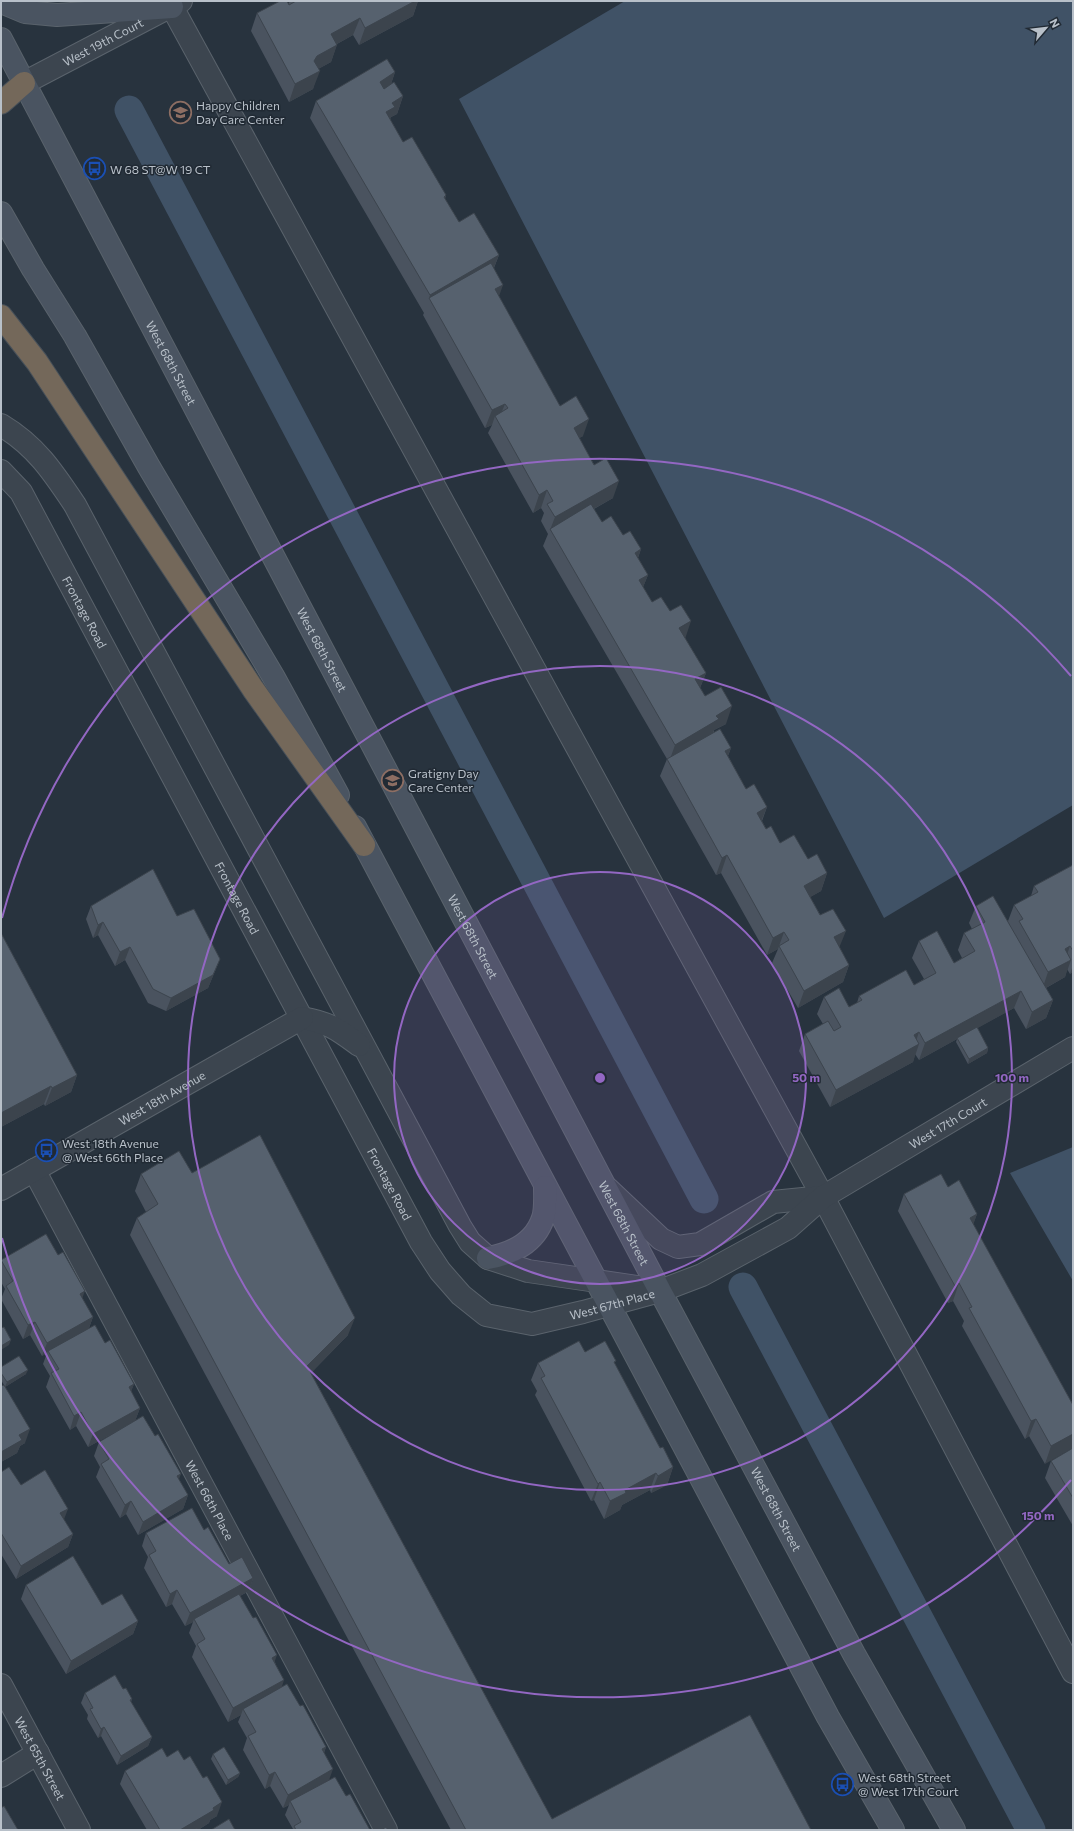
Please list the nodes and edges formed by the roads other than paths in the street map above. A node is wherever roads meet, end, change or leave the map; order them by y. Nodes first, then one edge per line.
1 (1, 2) edge
2 (174, 3) edge
3 (1, 39) edge
4 (24, 83) junction
5 (1, 84) edge
6 (1, 103) edge
7 (1, 213) edge
8 (1, 316) edge
9 (1, 426) edge
10 (1, 471) edge
11 (364, 845) junction
12 (302, 1018) junction
13 (1073, 1048) edge
14 (366, 1050) junction
15 (34, 1170) junction
16 (604, 1186) junction
17 (545, 1187) junction
18 (1, 1190) edge
19 (823, 1197) junction
20 (488, 1258) junction
21 (596, 1281) junction
22 (660, 1291) junction
23 (609, 1305) junction
24 (486, 1315) joint
25 (1073, 1672) edge
26 (1, 1685) edge
27 (38, 1754) junction
28 (1, 1776) edge
29 (79, 1830) edge
30 (386, 1830) edge
31 (893, 1830) edge
32 (954, 1830) edge

1 - 2 main road
2 - 4 street, West 19th Court
2 - 19 street
3 - 4 main road, West 68th Street
4 - 5 highway
4 - 6 highway
4 - 16 main road, West 68th Street
7 - 11 main road
8 - 11 highway
9 - 14 street
10 - 12 street, Frontage Road
11 - 17 main road
12 - 14 street
12 - 15 street, West 18th Avenue
12 - 24 street, Frontage Road
13 - 19 street, West 17th Court
14 - 20 street
15 - 18 street, West 18th Avenue
15 - 30 street, West 66th Place
16 - 19 street, West 17th Court
16 - 22 main road, West 68th Street
17 - 20 main road
17 - 21 main road
19 - 22 street, West 17th Court
19 - 25 street
20 - 21 street, West 67th Place
21 - 22 street, West 67th Place
21 - 23 main road
22 - 23 street, West 67th Place
22 - 32 main road, West 68th Street
23 - 24 street, West 67th Place
23 - 31 main road
26 - 27 street, West 65th Street
27 - 28 street
27 - 29 street, West 65th Street

